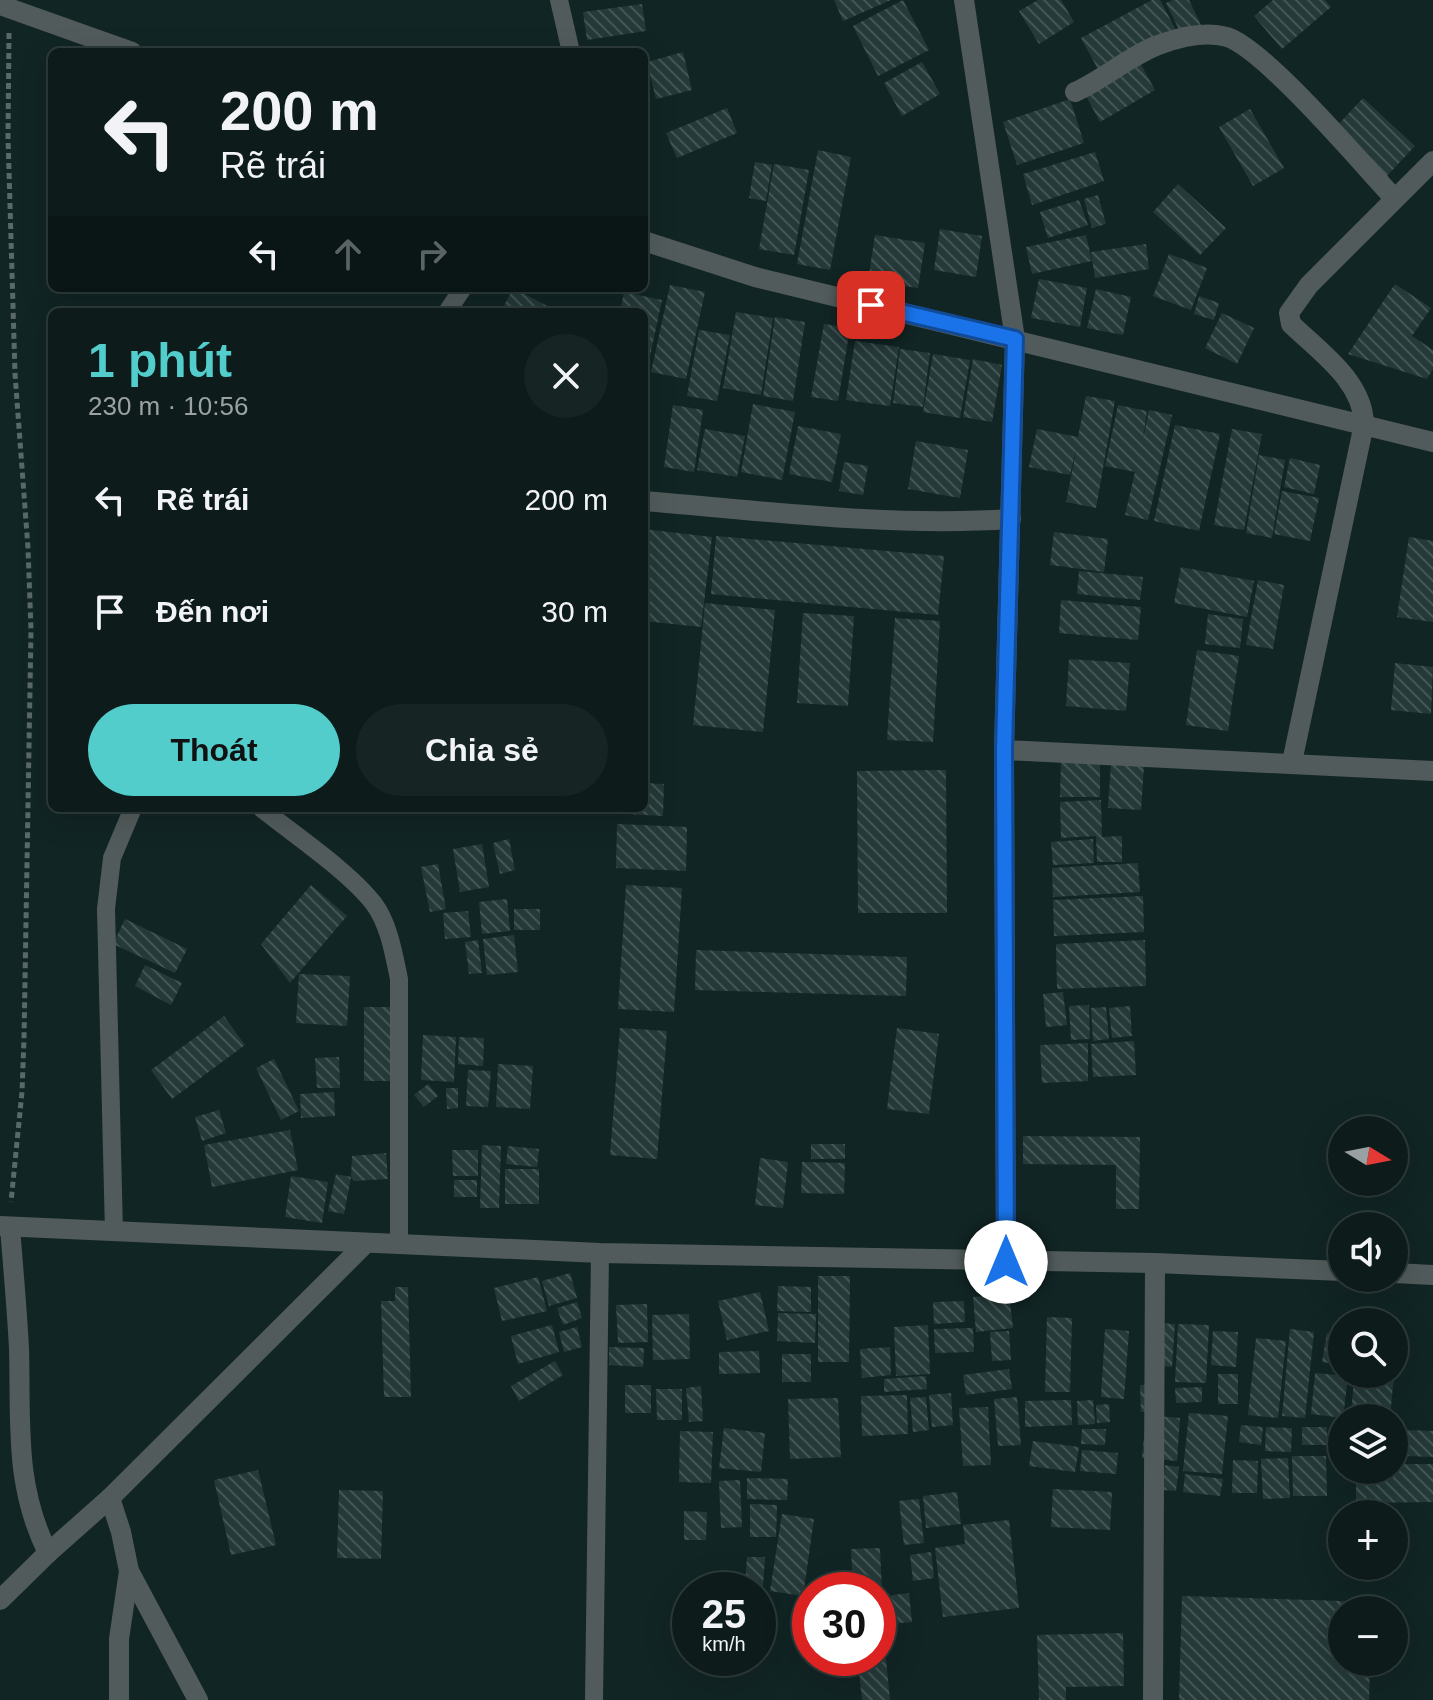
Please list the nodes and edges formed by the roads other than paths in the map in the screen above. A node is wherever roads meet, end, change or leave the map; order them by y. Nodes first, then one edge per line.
1 (559, 0) edge
2 (964, 0) edge
3 (5, 6) edge
4 (121, 48) edge
5 (570, 48) edge
6 (1075, 92) dead end
7 (1433, 161) edge
8 (1394, 198) junction
9 (648, 242) edge
10 (1015, 339) junction
11 (1364, 424) junction
12 (1433, 442) edge
13 (648, 501) edge
14 (1011, 519) junction
15 (1004, 750) junction
16 (1292, 762) junction
17 (1433, 771) edge
18 (131, 812) edge
19 (266, 812) edge
20 (5, 1226) edge
21 (114, 1232) junction
22 (366, 1243) junction
23 (399, 1244) junction
24 (600, 1253) junction
25 (1006, 1262) junction
26 (1155, 1263) junction
27 (1328, 1270) edge
28 (1408, 1274) edge
29 (1433, 1275) edge
30 (0, 1457) edge
31 (21, 1463) junction
32 (110, 1498) junction
33 (48, 1553) junction
34 (129, 1571) junction
35 (0, 1600) edge
36 (119, 1700) edge
37 (198, 1700) edge
38 (594, 1700) edge
39 (1153, 1700) edge

1 - 5 lane
2 - 10 street
3 - 4 street
6 - 8 street
7 - 8 street
8 - 11 street
9 - 10 street
10 - 11 street
10 - 14 street
11 - 12 street
11 - 16 street
13 - 14 street
14 - 15 street
15 - 16 street
15 - 25 street
16 - 17 street
18 - 21 lane
19 - 23 lane
20 - 21 street
20 - 31 street
21 - 22 street
22 - 23 street
22 - 32 street
23 - 24 street
24 - 25 street
24 - 38 lane
25 - 26 street
26 - 27 street
26 - 39 street
28 - 29 street
30 - 31 street
31 - 33 street
32 - 33 street
32 - 34 street
33 - 35 street
34 - 36 street
34 - 37 street

